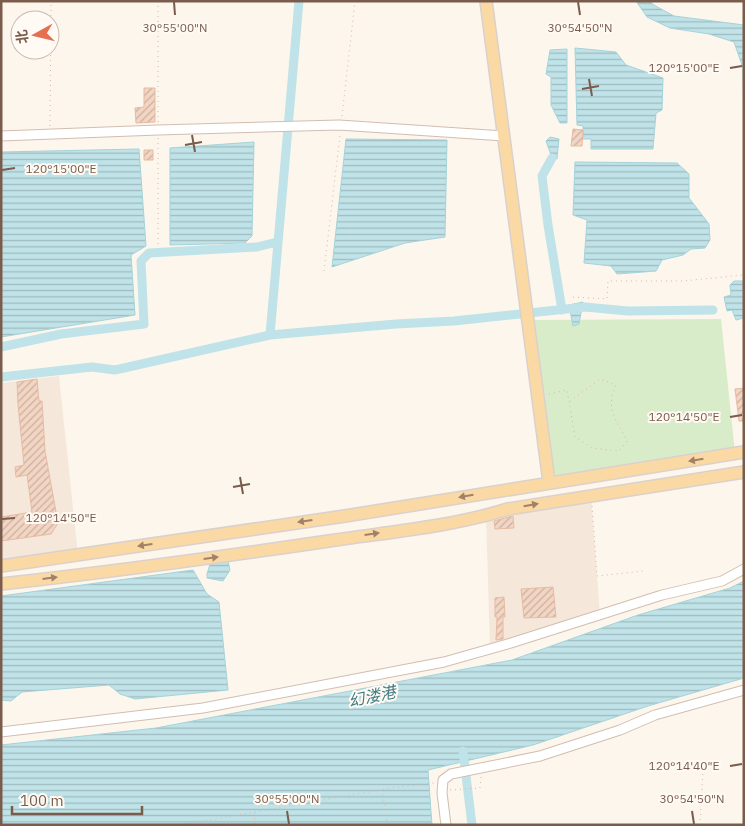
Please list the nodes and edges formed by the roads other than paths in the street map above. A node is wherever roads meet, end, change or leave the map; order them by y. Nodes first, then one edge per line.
1 (486, 1) edge
2 (1, 136) edge
3 (504, 136) junction
4 (744, 452) edge
5 (744, 472) edge
6 (549, 482) junction
7 (505, 490) junction
8 (508, 509) junction
9 (1, 566) edge
10 (744, 569) edge
11 (1, 584) edge
12 (744, 690) edge
13 (1, 732) edge
14 (446, 825) edge

1 - 3 main road
2 - 3 street
3 - 6 main road
4 -> 6 main road
8 -> 5 main road
6 - 7 main road
7 - 8 main road
7 -> 9 main road
11 -> 8 main road
10 - 13 street
12 - 14 street

